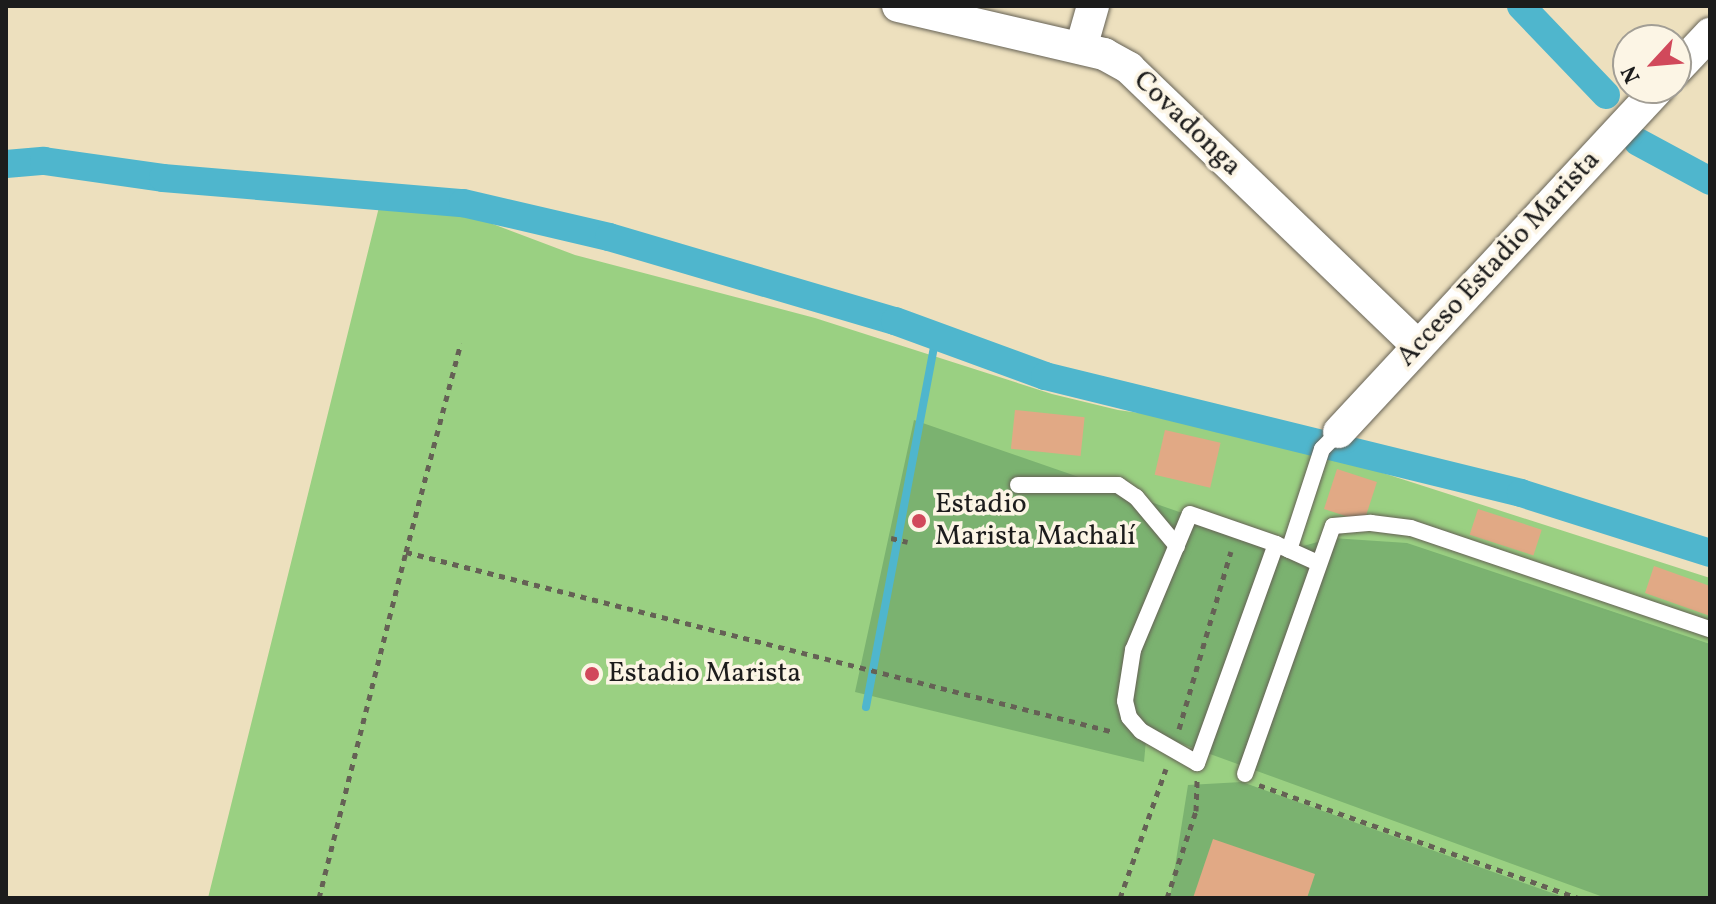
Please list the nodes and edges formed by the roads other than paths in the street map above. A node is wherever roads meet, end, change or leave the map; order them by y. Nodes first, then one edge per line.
1 (898, 6) edge
2 (1093, 6) edge
3 (1710, 34) edge
4 (1081, 48) junction
5 (1692, 53) edge
6 (1644, 104) edge
7 (1418, 346) junction
8 (1339, 432) joint
9 (1018, 485) dead end
10 (1177, 546) junction
11 (1283, 547) junction
12 (1318, 563) junction
13 (1710, 629) edge
14 (1250, 779) road end

1 - 4 street, Covadonga
2 - 4 street
3 - 5 street
4 - 7 street, Covadonga
6 - 7 street, Acceso Estadio Marista
7 - 8 street, Acceso Estadio Marista
8 - 11 lane
9 - 10 lane
10 - 11 lane
10 - 11 lane
11 - 12 lane
12 - 13 lane
12 - 14 lane

